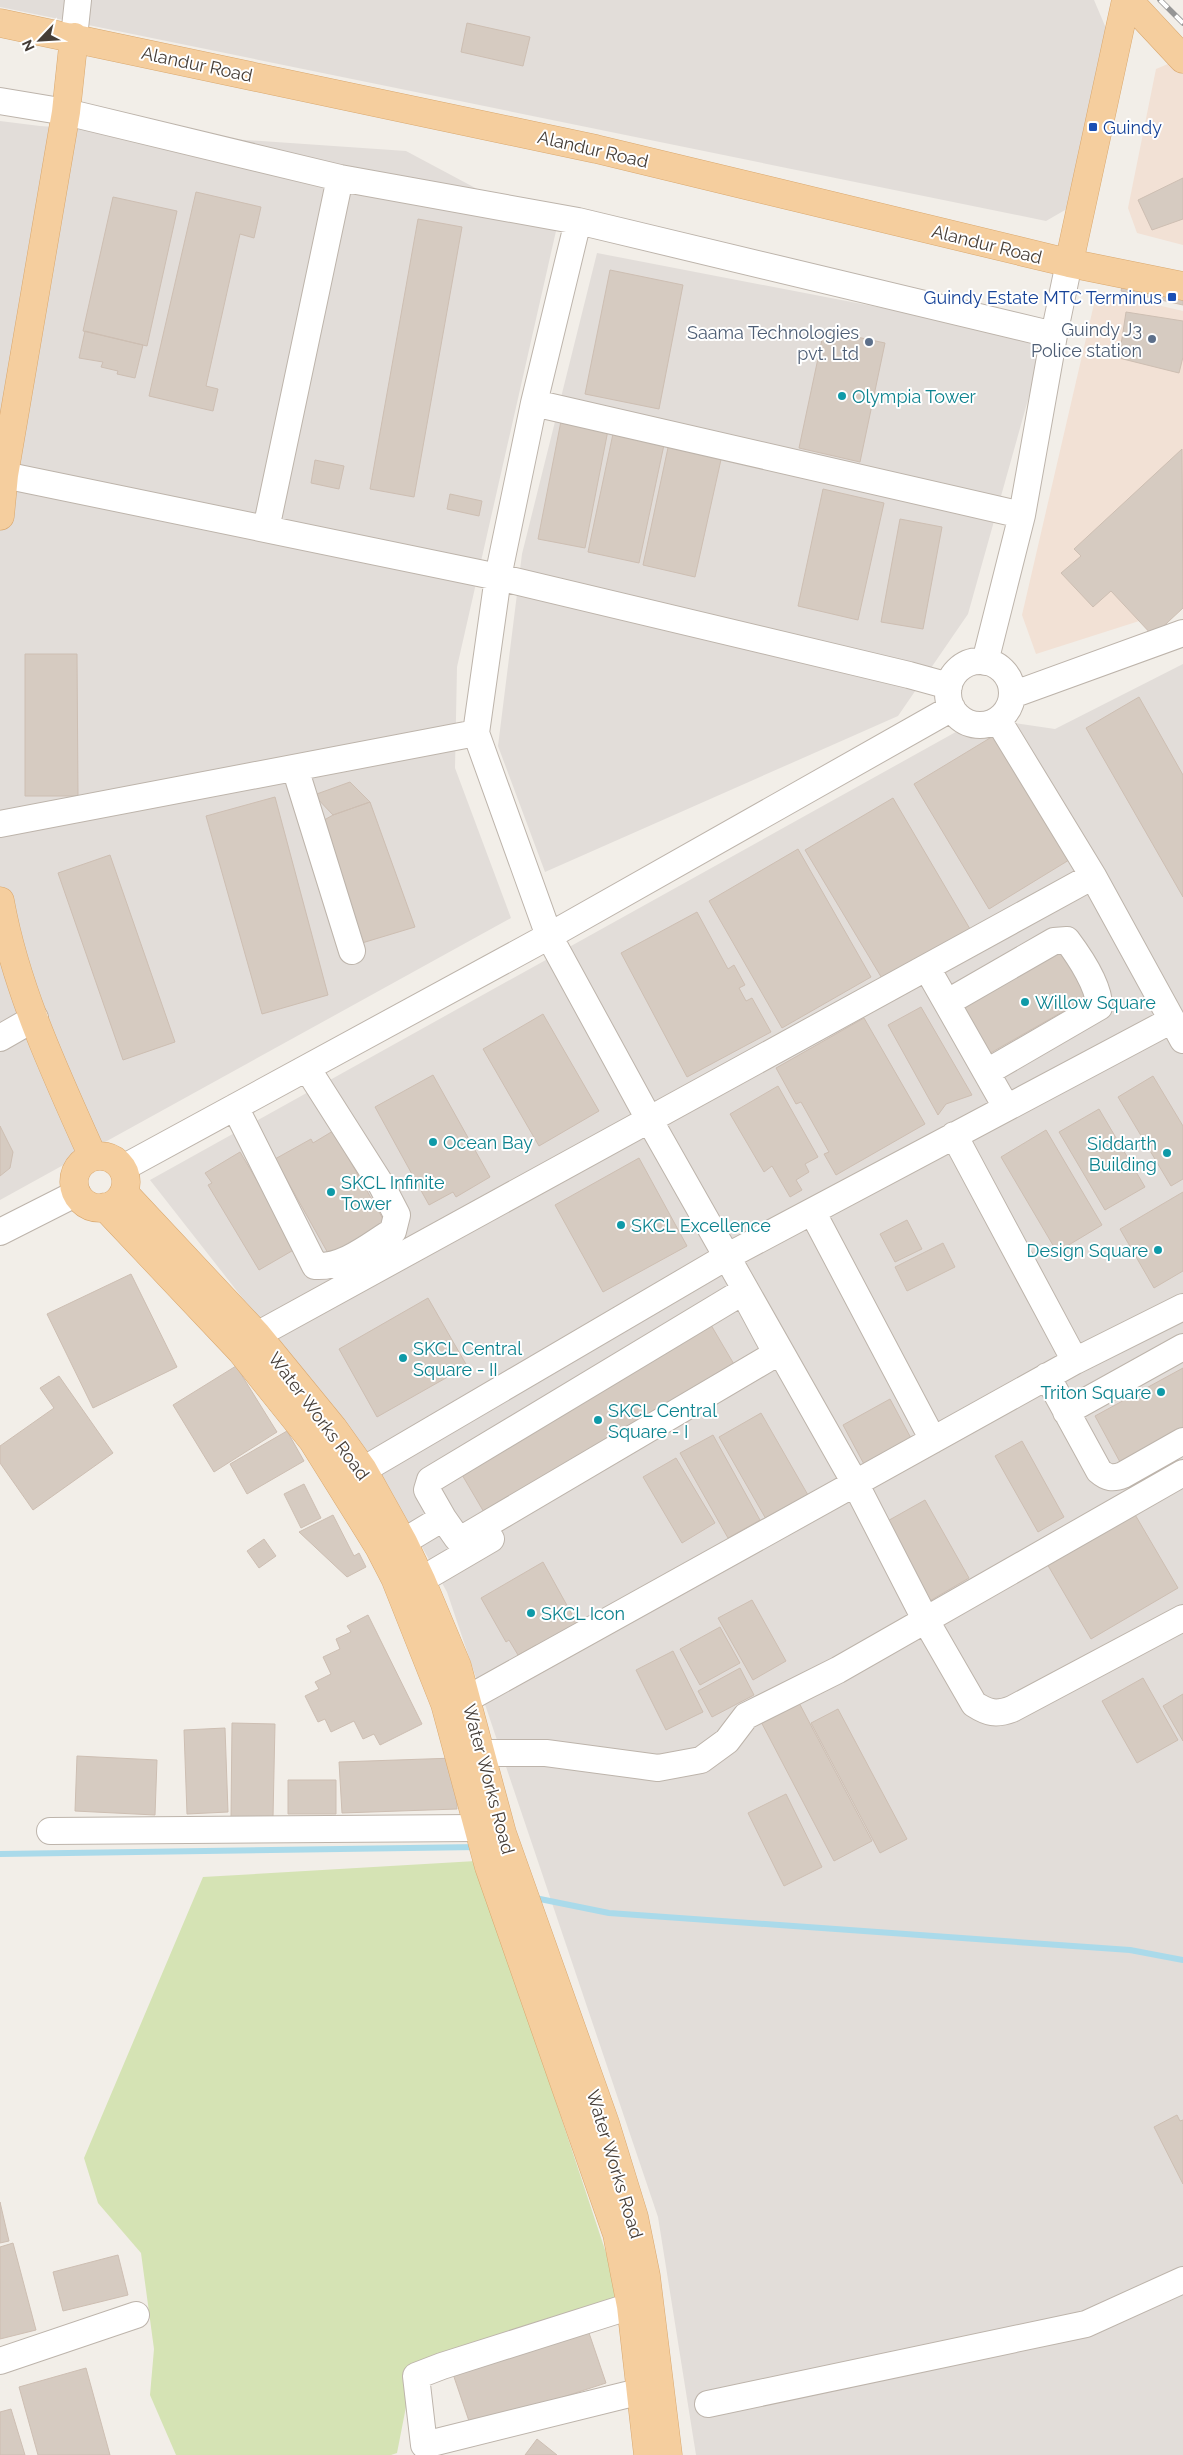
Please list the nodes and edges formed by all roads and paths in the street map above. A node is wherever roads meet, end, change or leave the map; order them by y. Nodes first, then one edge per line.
1 (78, 0) edge
2 (1127, 0) edge
3 (0, 23) edge
4 (74, 37) junction
5 (1183, 59) edge
6 (0, 101) edge
7 (66, 112) junction
8 (340, 178) junction
9 (578, 221) junction
10 (1069, 264) junction
11 (1183, 286) edge
12 (1054, 335) junction
13 (534, 404) junction
14 (3, 466) edge
15 (1022, 515) junction
16 (0, 516) edge
17 (266, 529) junction
18 (498, 577) junction
19 (1183, 633) edge
20 (985, 662) junction
21 (1012, 695) junction
22 (951, 697) junction
23 (998, 720) junction
24 (476, 733) junction
25 (295, 768) junction
26 (0, 824) edge
27 (1093, 876) junction
28 (0, 900) edge
29 (548, 936) junction
30 (352, 951) dead end
31 (927, 968) junction
32 (948, 1002) junction
33 (35, 1018) junction
34 (1177, 1030) edge
35 (0, 1038) edge
36 (307, 1068) junction
37 (987, 1072) junction
38 (235, 1107) junction
39 (1006, 1107) junction
40 (650, 1121) junction
41 (954, 1135) junction
42 (93, 1156) junction
43 (117, 1189) junction
44 (77, 1193) junction
45 (813, 1213) junction
46 (0, 1232) edge
47 (728, 1256) junction
48 (1183, 1307) edge
49 (257, 1335) junction
50 (1183, 1347) edge
51 (1075, 1361) junction
52 (790, 1366) junction
53 (1047, 1376) junction
54 (1066, 1412) junction
55 (323, 1435) junction
56 (933, 1440) junction
57 (1183, 1441) edge
58 (362, 1470) junction
59 (1183, 1473) edge
60 (855, 1483) junction
61 (443, 1518) junction
62 (403, 1542) junction
63 (421, 1580) junction
64 (1183, 1618) edge
65 (925, 1619) junction
66 (467, 1699) junction
67 (469, 1755) junction
68 (50, 1830) dead end
69 (486, 1831) junction
70 (500, 1864) junction
71 (1183, 2280) edge
72 (631, 2306) junction
73 (136, 2315) dead end
74 (0, 2361) edge
75 (643, 2401) junction
76 (708, 2404) dead end
77 (466, 2452) edge
78 (439, 2455) edge
79 (648, 2455) edge
80 (668, 2455) edge

1 - 4 street
2 - 5 main road
2 - 10 main road
3 - 4 main road, Alandur Road
4 - 7 main road
4 - 10 main road, Alandur Road
6 - 7 street
7 - 8 street
7 - 14 main road
8 - 9 street
8 - 17 street
9 - 12 street
9 - 13 street
10 - 11 main road, Alandur Road
10 - 12 street
12 - 15 street
13 - 15 street
13 - 18 street
14 - 16 main road
14 - 17 street
15 - 20 street
17 - 18 street
18 - 22 street
18 - 24 street
19 - 21 street
20 - 21 street
20 - 22 street
21 - 23 street
22 - 23 street
22 - 29 street
23 - 27 street
24 - 25 street
24 - 29 street
25 - 26 street
25 - 30 street
27 - 31 street
27 - 34 street
28 - 33 main road
29 - 36 street
29 - 40 street
31 - 32 street
31 - 40 street
32 - 37 street
32 - 37 street
33 - 35 street
33 - 42 main road
34 - 39 street
36 - 38 street
36 - 38 street
37 - 39 street
38 - 43 street
39 - 41 street
40 - 47 street
40 - 49 street
41 - 45 street
41 - 51 street
42 - 43 main road
42 - 44 main road
43 - 44 main road
43 - 49 main road, Water Works Road
43 - 55 main road, Water Works Road
44 - 46 street
45 - 47 street
45 - 56 street
47 - 52 street
47 - 58 street
48 - 51 street
49 - 55 main road, Water Works Road
50 - 54 street
51 - 53 street
52 - 60 street
52 - 63 street
53 - 54 street
53 - 56 street
54 - 57 street
55 - 58 main road, Water Works Road
55 - 67 main road, Water Works Road
56 - 60 street
58 - 62 main road, Water Works Road
59 - 65 street
60 - 65 street
60 - 66 street
61 - 61 street
61 - 62 street
62 - 63 main road, Water Works Road
63 - 66 main road, Water Works Road
64 - 65 street
65 - 67 street
66 - 67 main road, Water Works Road
67 - 69 main road, Water Works Road
68 - 69 street
69 - 70 main road, Water Works Road
70 - 72 main road, Water Works Road
70 - 80 main road, Water Works Road
71 - 76 street
72 - 75 main road, Water Works Road
72 - 75 street
73 - 74 street
75 - 77 street
75 - 79 main road, Water Works Road
77 - 78 street

